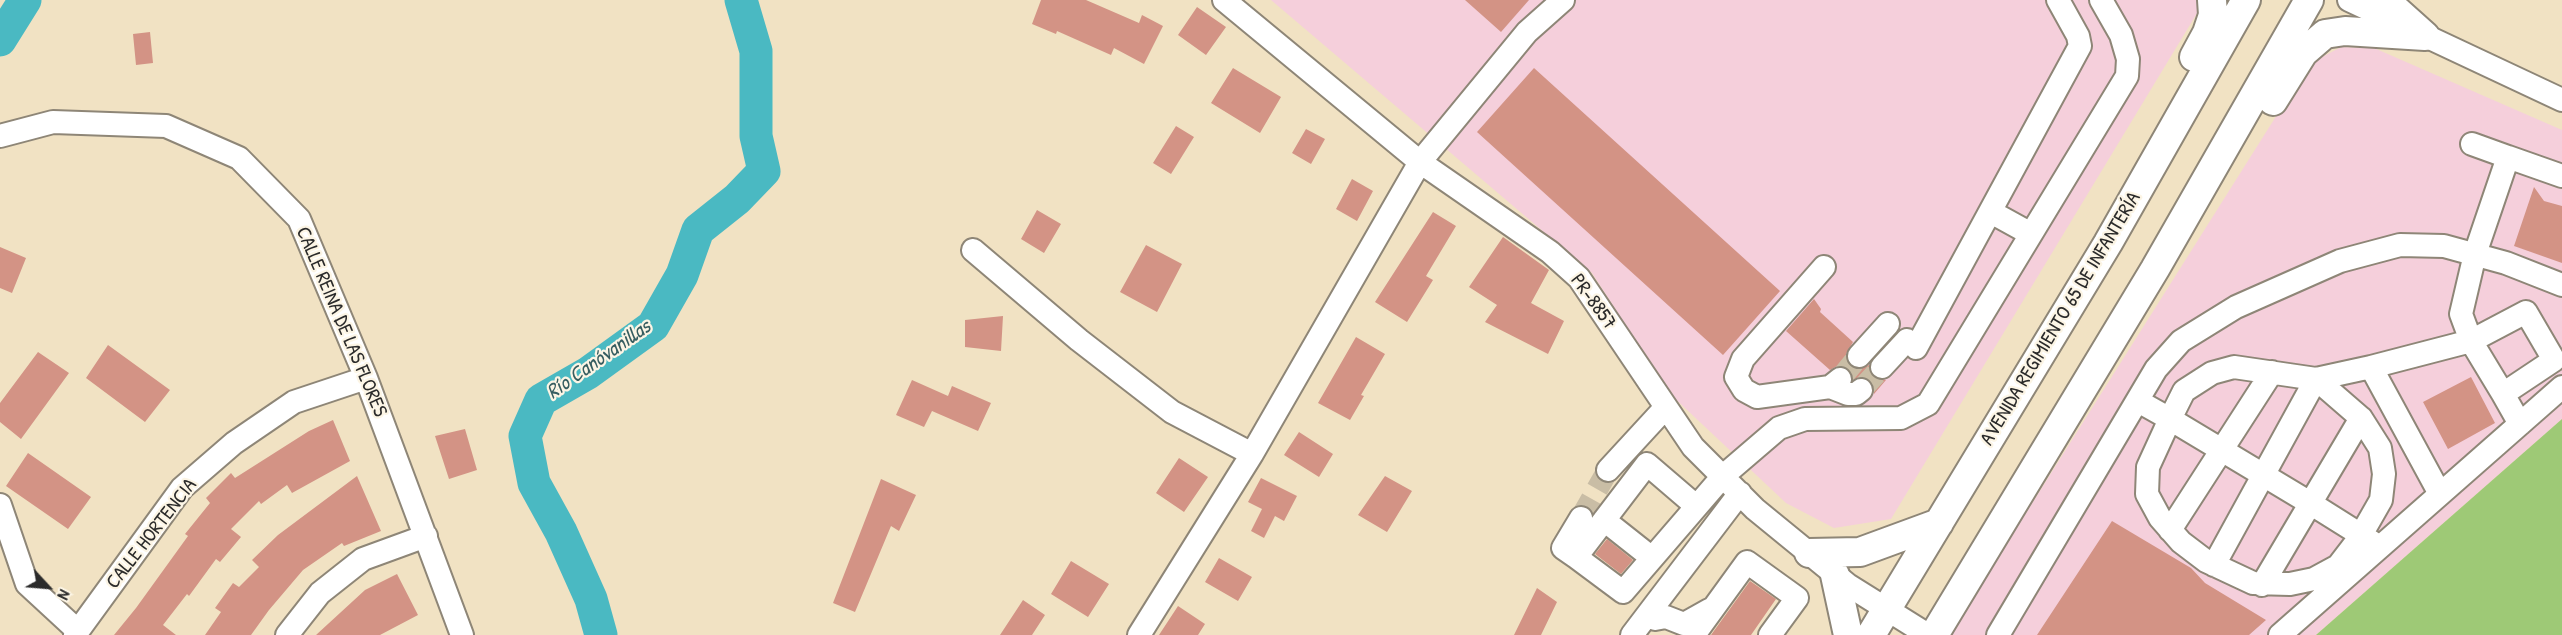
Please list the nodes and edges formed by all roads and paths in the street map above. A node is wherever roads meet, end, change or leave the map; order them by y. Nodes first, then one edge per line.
1 (1224, 0) edge
2 (1563, 0) edge
3 (2058, 0) edge
4 (2101, 0) edge
5 (2212, 0) edge
6 (2246, 0) edge
7 (2309, 0) edge
8 (2349, 0) edge
9 (2385, 0) edge
10 (2425, 36) junction
11 (2562, 100) edge
12 (2186, 106) junction
13 (0, 136) edge
14 (2472, 144) dead end
15 (2508, 157) junction
16 (1420, 162) junction
17 (2562, 176) edge
18 (2206, 180) junction
19 (1991, 212) junction
20 (2031, 234) junction
21 (973, 250) dead end
22 (2475, 254) junction
23 (1824, 267) dead end
24 (2562, 285) edge
25 (1888, 324) dead end
26 (2471, 341) junction
27 (1859, 356) tunnel mouth
28 (1882, 367) tunnel mouth
29 (2372, 367) junction
30 (2272, 372) junction
31 (366, 378) junction
32 (2316, 379) junction
33 (2562, 387) edge
34 (1861, 390) dead end
35 (2503, 394) junction
36 (2138, 400) junction
37 (1666, 407) junction
38 (2361, 418) junction
39 (2170, 419) junction
40 (2520, 424) junction
41 (1628, 447) junction
42 (2221, 450) junction
43 (1252, 454) junction
44 (1647, 464) junction
45 (1608, 470) tunnel mouth
46 (1723, 476) junction
47 (2265, 476) junction
48 (1740, 493) junction
49 (2440, 494) junction
50 (2310, 503) junction
51 (0, 505) edge
52 (1696, 506) junction
53 (1581, 518) tunnel mouth
54 (1604, 520) junction
55 (1939, 523) junction
56 (2170, 530) junction
57 (2361, 535) junction
58 (426, 536) junction
59 (2380, 547) junction
60 (1809, 553) junction
61 (1576, 557) junction
62 (1652, 558) junction
63 (2214, 565) junction
64 (1835, 575) junction
65 (2262, 585) junction
66 (1711, 609) junction
67 (1886, 611) junction
68 (1655, 623) edge
69 (1775, 628) edge
70 (77, 633) edge
71 (287, 635) edge
72 (462, 635) edge
73 (1139, 635) edge
74 (1632, 635) edge
75 (1694, 635) edge
76 (1758, 635) edge
77 (1848, 635) edge
78 (1871, 635) edge
79 (1928, 635) edge
80 (1934, 635) edge
81 (1998, 635) edge
82 (2280, 635) edge

1 - 16 street, PR-8857
2 - 16 street
3 - 19 street
4 - 20 street
5 - 12 main road
6 - 12 main road, AVENIDA REGIMIENTO 65 DE INFANTERÍA
7 - 18 main road
8 - 10 street
9 - 10 main road
10 - 11 street
10 - 18 main road
12 - 55 main road, AVENIDA REGIMIENTO 65 DE INFANTERÍA
13 - 31 street, CALLE REINA DE LAS FLORES
14 - 15 street
15 - 17 street
15 - 22 street
16 - 37 street, PR-8857
16 - 43 street
18 - 80 main road
19 - 20 street
19 - 28 street
20 - 46 street
21 - 43 street
22 - 24 street
22 - 26 street
22 - 36 street
23 - 34 street
25 - 27 street
26 - 29 street
26 - 35 street
26 - 35 street
29 - 32 street
29 - 49 street
30 - 32 street
30 - 39 street
30 - 42 street
31 - 58 street, CALLE REINA DE LAS FLORES
31 - 70 street, CALLE HORTENCIA
32 - 38 street
32 - 47 street
33 - 40 street
35 - 40 street
36 - 39 street
36 - 81 street
37 - 41 street
37 - 46 street, PR-8857
38 - 50 street
38 - 57 street
39 - 42 street
39 - 56 street
40 - 49 street
41 - 44 street
41 - 45 street
42 - 47 street
42 - 56 street
43 - 73 street
44 - 52 street
44 - 54 street
46 - 48 street, PR-8857
46 - 52 street
47 - 50 street
47 - 63 street
48 - 60 street, PR-8857
48 - 68 street
49 - 59 street
50 - 57 street
50 - 65 street
51 - 70 street
52 - 62 street
53 - 61 street
54 - 61 street
54 - 62 street
55 - 60 main road
55 - 67 main road, AVENIDA REGIMIENTO 65 DE INFANTERÍA
56 - 63 street
57 - 59 street
57 - 65 street
58 - 71 street
58 - 72 street, CALLE REINA DE LAS FLORES
59 - 82 street
60 - 64 street, PR-8857
61 - 62 street
63 - 65 street
64 - 67 street, PR-8857
64 - 77 main road
66 - 68 street
66 - 69 street
66 - 75 street
67 - 78 main road, AVENIDA REGIMIENTO 65 DE INFANTERÍA
67 - 79 street, PR-8857
68 - 74 street
69 - 76 street

